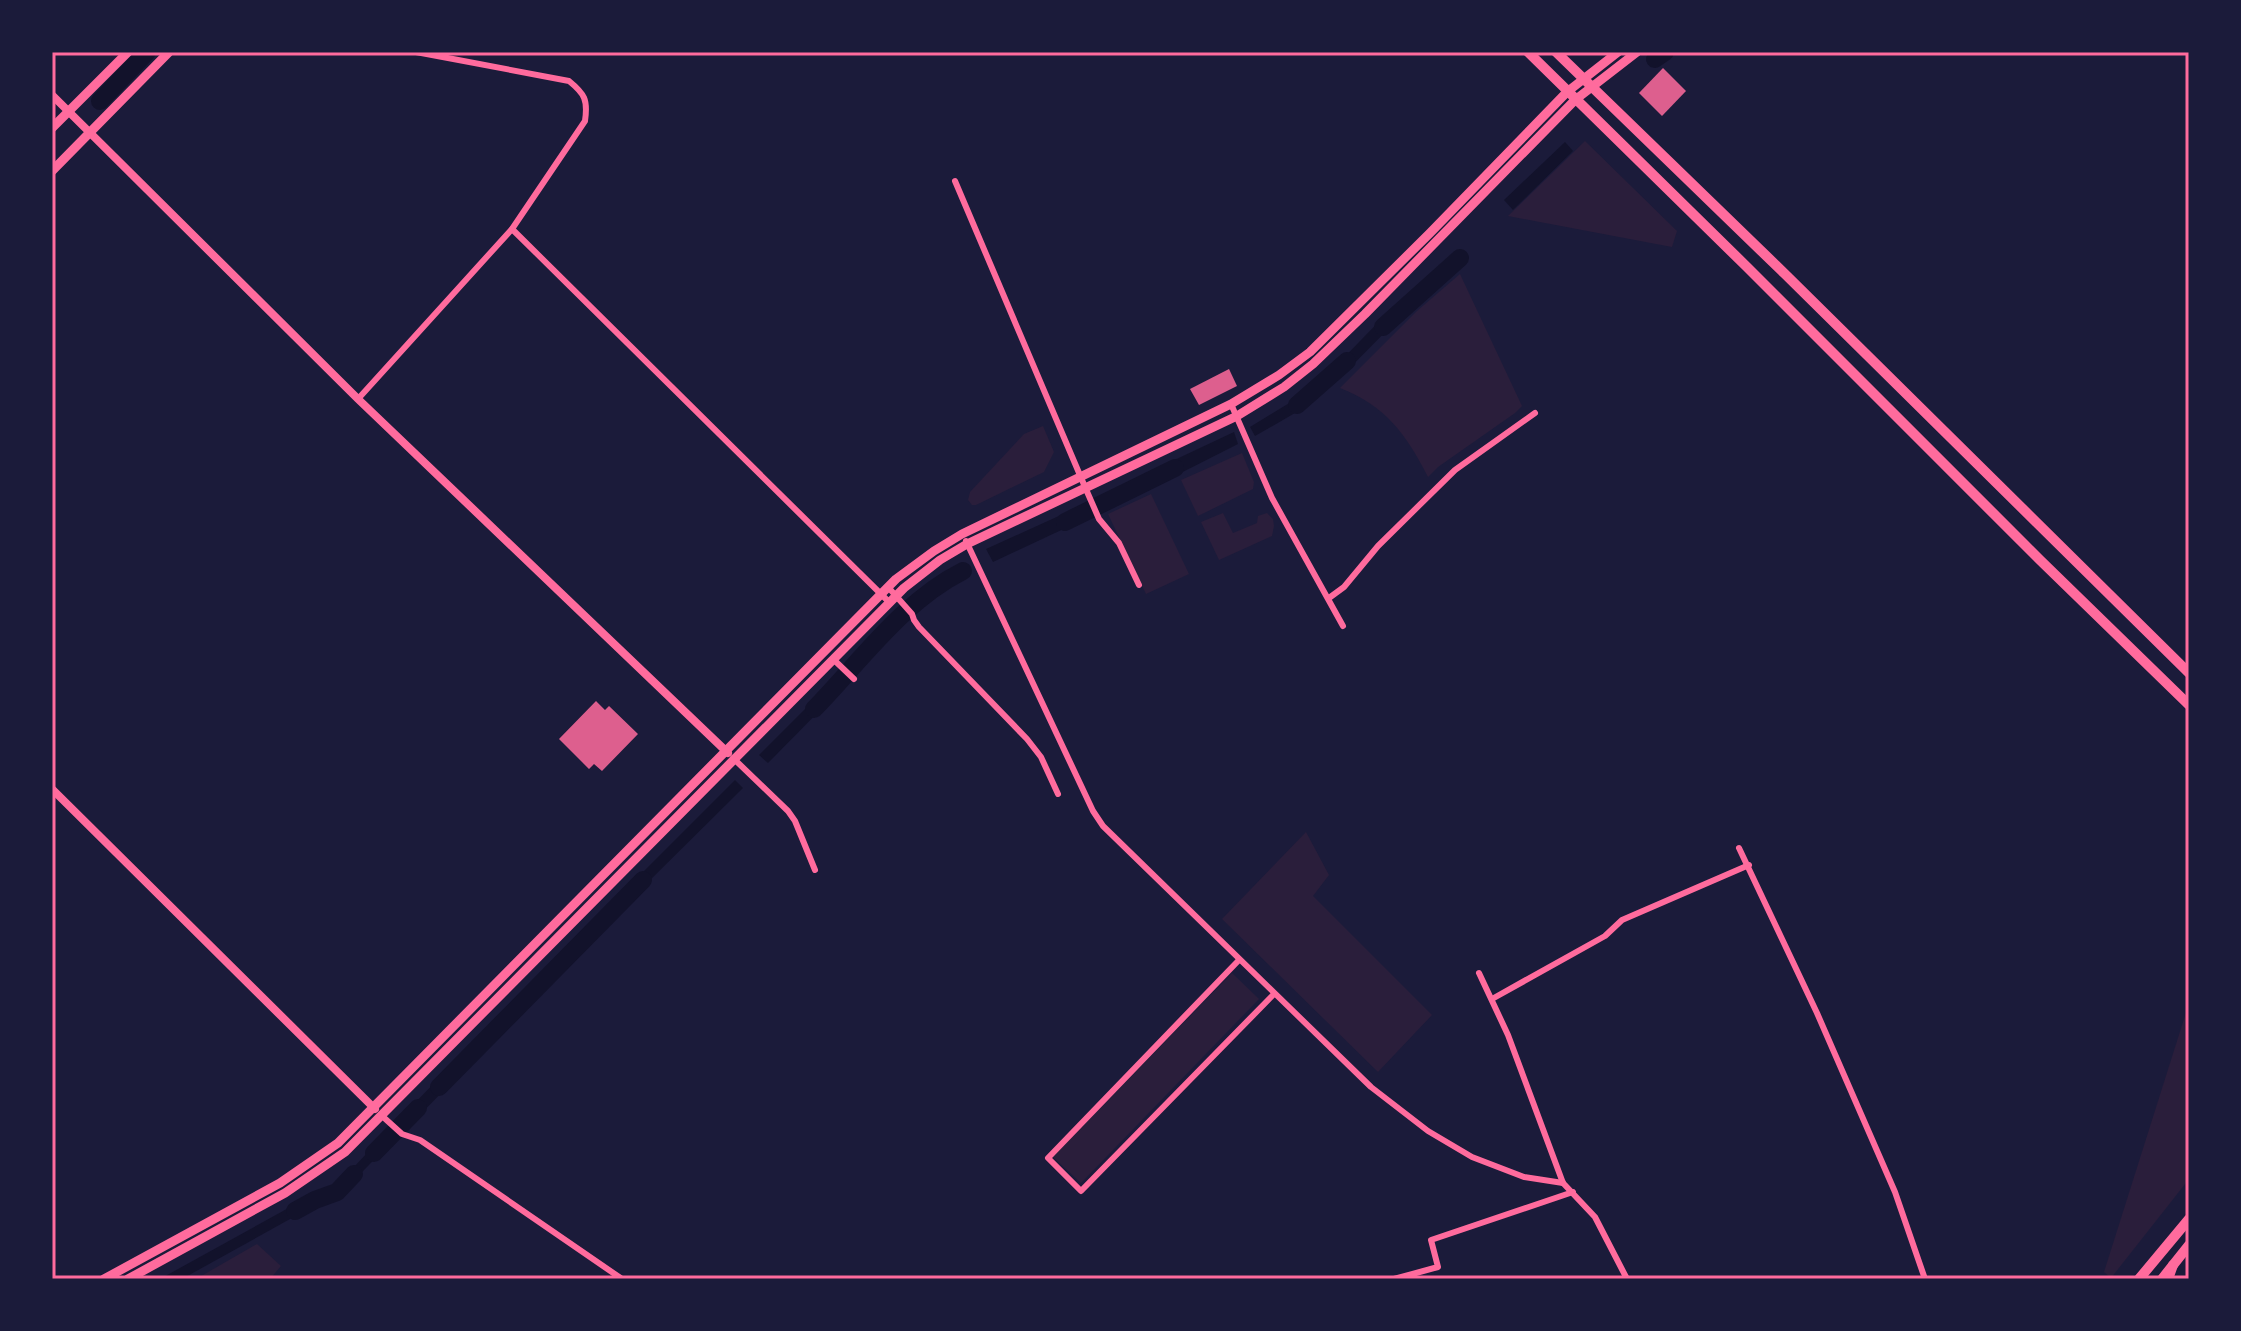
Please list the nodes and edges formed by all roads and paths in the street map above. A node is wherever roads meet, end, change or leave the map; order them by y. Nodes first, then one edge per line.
1 (128, 52) edge
2 (169, 52) edge
3 (416, 52) edge
4 (1528, 52) edge
5 (1556, 52) edge
6 (1618, 52) edge
7 (1637, 52) edge
8 (1586, 82) junction
9 (52, 95) edge
10 (1571, 96) junction
11 (69, 111) junction
12 (52, 128) edge
13 (89, 134) junction
14 (52, 171) edge
15 (955, 181) dead end
16 (512, 229) junction
17 (358, 399) junction
18 (1231, 404) junction
19 (1535, 413) dead end
20 (1238, 419) junction
21 (1085, 486) junction
22 (962, 534) junction
23 (969, 548) junction
24 (1139, 585) dead end
25 (884, 590) junction
26 (1329, 598) junction
27 (892, 599) junction
28 (1343, 626) dead end
29 (834, 660) junction
30 (2189, 673) edge
31 (854, 679) dead end
32 (2189, 705) edge
33 (725, 750) junction
34 (733, 758) junction
35 (52, 789) edge
36 (1058, 794) dead end
37 (1739, 848) dead end
38 (1749, 865) junction
39 (815, 870) dead end
40 (1239, 960) junction
41 (1479, 973) dead end
42 (1274, 994) junction
43 (1492, 999) junction
44 (373, 1107) junction
45 (381, 1115) junction
46 (1563, 1183) junction
47 (1573, 1192) junction
48 (2189, 1219) edge
49 (2189, 1245) edge
50 (119, 1276) edge
51 (104, 1279) edge
52 (128, 1279) edge
53 (622, 1279) edge
54 (1394, 1279) edge
55 (1627, 1279) edge
56 (1925, 1279) edge
57 (2139, 1279) edge
58 (2165, 1279) edge

1 - 11 main road
2 - 13 main road
3 - 16 street
4 - 10 main road
5 - 8 main road
6 - 8 main road
7 - 8 main road
8 - 10 main road
8 - 30 main road
9 - 11 street
10 - 18 main road
10 - 20 main road
10 - 32 main road
11 - 12 main road
11 - 13 street
13 - 14 main road
13 - 17 street
15 - 21 street
16 - 17 street
16 - 25 street
17 - 33 street
18 - 20 street
18 - 21 main road
19 - 26 street
20 - 21 main road
20 - 26 street
21 - 22 main road
21 - 23 main road
21 - 24 street
22 - 23 street
22 - 25 main road
23 - 27 main road
23 - 40 street
25 - 27 street
25 - 33 main road
26 - 28 street
27 - 29 main road
27 - 36 street
29 - 31 street
29 - 34 main road
33 - 34 street
33 - 44 main road
34 - 39 street
34 - 45 main road
35 - 44 street
37 - 38 street
38 - 43 street
38 - 56 street
40 - 42 street
40 - 42 street
41 - 43 street
42 - 46 street
43 - 46 street
44 - 45 street
44 - 50 main road
45 - 52 main road
45 - 53 street
46 - 47 street
47 - 54 street
47 - 55 street
48 - 57 main road
49 - 58 main road
50 - 51 main road

